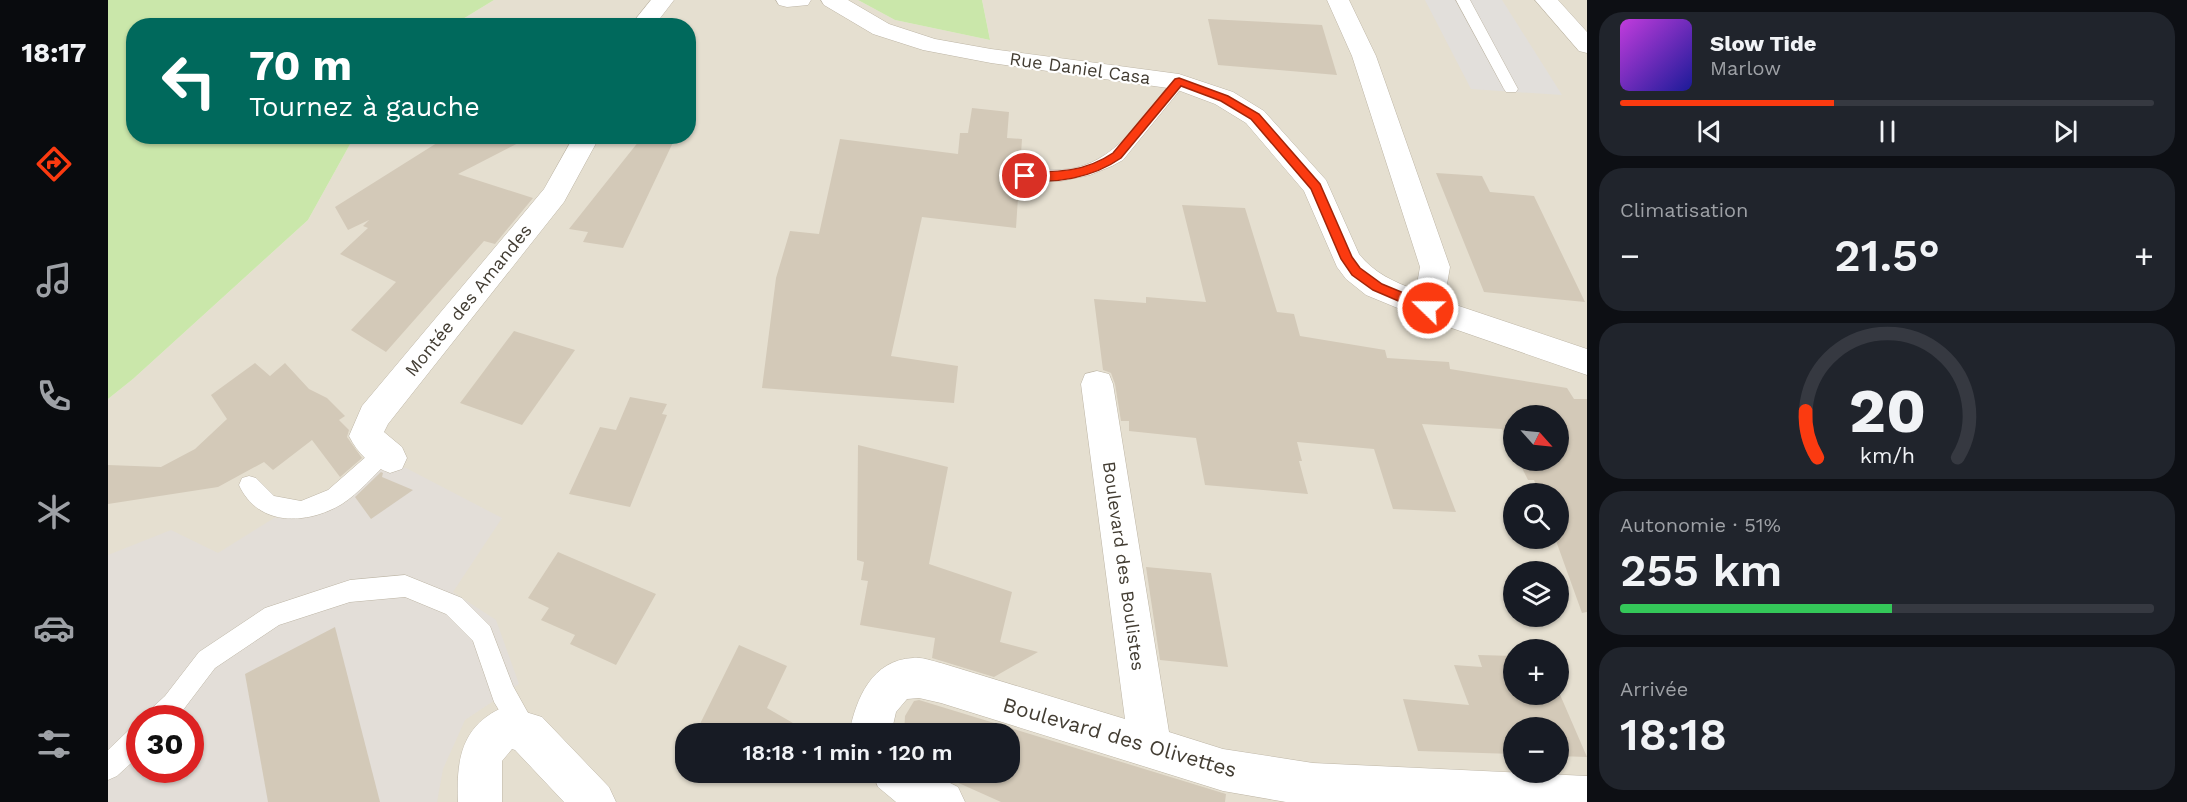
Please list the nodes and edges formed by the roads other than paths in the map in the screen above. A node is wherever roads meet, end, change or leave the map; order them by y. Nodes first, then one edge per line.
1 (786, 0) edge
2 (800, 0) edge
3 (832, 0) edge
4 (1338, 0) edge
5 (1463, 0) edge
6 (1546, 0) edge
7 (661, 1) edge
8 (647, 18) edge
9 (1587, 46) edge
10 (1179, 82) junction
11 (1511, 89) dead end
12 (583, 144) edge
13 (1025, 176) dead end
14 (1428, 308) junction
15 (1587, 362) edge
16 (1097, 384) dead end
17 (386, 456) joint
18 (249, 484) dead end
19 (174, 705) edge
20 (872, 723) edge
21 (527, 732) junction
22 (1150, 748) junction
23 (126, 751) edge
24 (108, 767) edge
25 (907, 783) edge
26 (1587, 798) edge
27 (480, 802) edge
28 (594, 802) edge
29 (943, 802) edge

1 - 2 street
3 - 10 street, Rue Daniel Casa
4 - 14 street
5 - 11 lane
6 - 9 street
7 - 8 street
10 - 13 lane
10 - 14 street, Rue Daniel Casa
12 - 17 street, Montée des Amandes
14 - 15 street, Rue Daniel Casa
16 - 22 street, Boulevard des Boulistes
17 - 18 lane
19 - 21 lane
20 - 22 street, Boulevard des Olivettes
21 - 27 street
21 - 28 street
22 - 26 street, Boulevard des Olivettes
23 - 24 lane
25 - 29 street

